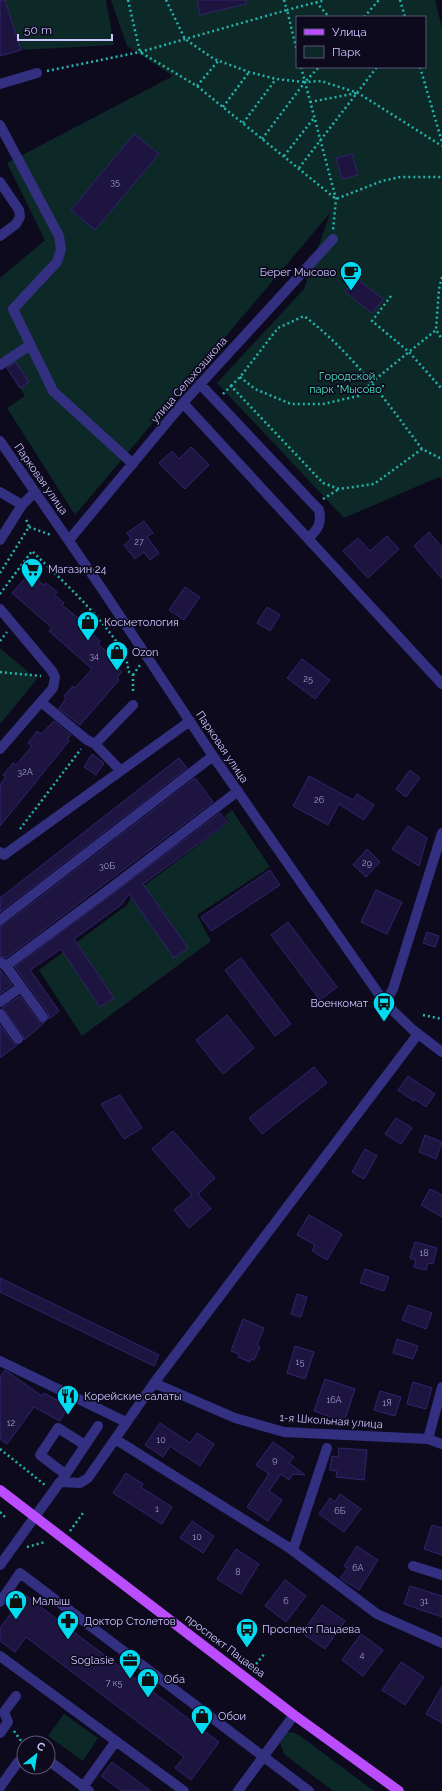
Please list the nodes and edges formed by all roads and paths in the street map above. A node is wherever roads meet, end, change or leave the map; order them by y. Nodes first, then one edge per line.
1 (128, 0) edge
2 (166, 0) edge
3 (284, 0) edge
4 (325, 0) edge
5 (379, 0) edge
6 (400, 0) edge
7 (316, 2) junction
8 (287, 10) junction
9 (328, 16) edge
10 (365, 16) edge
11 (405, 16) edge
12 (185, 39) junction
13 (296, 47) edge
14 (140, 52) junction
15 (219, 60) junction
16 (301, 68) edge
17 (318, 68) edge
18 (376, 68) edge
19 (420, 68) edge
20 (249, 72) junction
21 (37, 73) joint
22 (276, 79) junction
23 (305, 82) junction
24 (0, 84) edge
25 (197, 86) junction
26 (358, 93) junction
27 (310, 102) junction
28 (223, 107) junction
29 (314, 118) junction
30 (243, 123) junction
31 (0, 126) edge
32 (262, 139) junction
33 (320, 141) junction
34 (442, 142) edge
35 (442, 146) edge
36 (284, 156) junction
37 (299, 168) junction
38 (442, 177) edge
39 (0, 182) edge
40 (336, 198) junction
41 (0, 236) edge
42 (333, 239) joint
43 (442, 277) edge
44 (391, 296) dead end
45 (436, 330) junction
46 (442, 339) edge
47 (30, 345) junction
48 (409, 352) junction
49 (0, 365) edge
50 (240, 377) junction
51 (372, 382) junction
52 (200, 384) junction
53 (231, 386) junction
54 (442, 389) edge
55 (216, 401) junction
56 (183, 403) junction
57 (0, 441) edge
58 (422, 449) junction
59 (442, 459) edge
60 (133, 464) junction
61 (339, 489) junction
62 (0, 492) edge
63 (35, 492) junction
64 (22, 505) junction
65 (315, 506) junction
66 (308, 539) junction
67 (0, 540) edge
68 (69, 540) junction
69 (0, 573) edge
70 (0, 594) edge
71 (0, 609) edge
72 (141, 665) dead end
73 (0, 672) edge
74 (133, 675) junction
75 (55, 677) junction
76 (442, 684) edge
77 (41, 702) junction
78 (134, 705) joint
79 (190, 721) junction
80 (91, 742) junction
81 (0, 749) edge
82 (213, 756) junction
83 (120, 770) junction
84 (238, 791) junction
85 (16, 833) dead end
86 (442, 833) edge
87 (0, 852) edge
88 (0, 920) edge
89 (3, 964) edge
90 (21, 987) junction
91 (0, 1002) edge
92 (385, 1002) junction
93 (0, 1014) edge
94 (423, 1015) dead end
95 (43, 1017) dead end
96 (442, 1019) edge
97 (418, 1034) junction
98 (18, 1038) dead end
99 (442, 1052) edge
100 (0, 1361) edge
101 (154, 1384) junction
102 (442, 1387) edge
103 (126, 1422) junction
104 (98, 1426) dead end
105 (114, 1439) junction
106 (428, 1439) junction
107 (442, 1444) edge
108 (85, 1446) junction
109 (327, 1448) dead end
110 (0, 1449) edge
111 (63, 1478) junction
112 (0, 1490) edge
113 (54, 1491) junction
114 (0, 1512) edge
115 (82, 1513) dead end
116 (7, 1518) dead end
117 (35, 1518) junction
118 (70, 1530) dead end
119 (45, 1542) dead end
120 (293, 1550) junction
121 (23, 1553) dead end
122 (0, 1565) edge
123 (413, 1566) dead end
124 (442, 1575) edge
125 (0, 1602) edge
126 (442, 1643) edge
127 (265, 1653) dead end
128 (0, 1656) edge
129 (253, 1668) dead end
130 (16, 1696) dead end
131 (294, 1715) junction
132 (8, 1722) junction
133 (0, 1733) edge
134 (17, 1735) edge
135 (116, 1741) junction
136 (264, 1756) junction
137 (16, 1765) edge
138 (56, 1766) edge
139 (0, 1787) edge
140 (86, 1789) edge
141 (184, 1791) edge
142 (238, 1791) edge
143 (309, 1791) edge
144 (399, 1791) edge

1 - 14 path
2 - 12 path
3 - 8 path
4 - 7 path
5 - 10 path
6 - 11 path
7 - 8 path
7 - 9 path
8 - 12 path
8 - 13 path
12 - 14 path
12 - 15 path
14 - 21 path
14 - 25 path
15 - 20 path
15 - 25 path
16 - 23 path
17 - 23 path
18 - 26 path
19 - 34 path
20 - 22 path
20 - 28 path
21 - 24 street
22 - 23 path
22 - 30 path
23 - 26 path
23 - 27 path
23 - 32 path
25 - 28 path
26 - 27 path
26 - 33 path
26 - 35 path
27 - 29 path
28 - 30 path
29 - 33 path
29 - 36 path
30 - 32 path
31 - 47 street
32 - 36 path
33 - 37 path
33 - 40 path
36 - 37 path
37 - 40 path
38 - 40 path
39 - 41 street
40 - 42 path
42 - 52 street, улица Сельхозшкола
43 - 45 path
44 - 48 path
45 - 46 path
45 - 48 path
47 - 49 street
47 - 60 street
48 - 51 path
48 - 54 path
50 - 51 path
50 - 51 path
50 - 53 path
51 - 58 path
52 - 55 street
52 - 56 street, улица Сельхозшкола
53 - 55 path
53 - 61 path
55 - 65 street
56 - 60 street, улица Сельхозшкола
56 - 66 street
57 - 63 street, Парковая улица
58 - 59 path
58 - 61 path
60 - 68 street, улица Сельхозшкола
61 - 65 path
62 - 64 street
63 - 64 street
63 - 68 street, Парковая улица
64 - 67 street
64 - 69 path
65 - 66 street
66 - 76 street
68 - 79 street, Парковая улица
70 - 74 path
71 - 75 street
72 - 74 path
73 - 75 path
74 - 78 path
75 - 77 street
77 - 80 street
77 - 81 street
78 - 80 street
79 - 82 street, Парковая улица
79 - 83 street
80 - 83 street
80 - 85 path
82 - 84 street, Парковая улица
82 - 88 street
83 - 87 street
84 - 89 street
84 - 92 street, Парковая улица
86 - 92 street
89 - 90 street
90 - 91 street
90 - 95 street
92 - 97 street, Парковая улица
93 - 98 street
94 - 96 path
97 - 99 street, Парковая улица
97 - 101 street
100 - 103 street
101 - 103 street
101 - 106 street, 1-я Школьная улица
102 - 106 street
103 - 105 street
104 - 108 street
105 - 111 street
105 - 120 street
106 - 107 street, 1-я Школьная улица
108 - 111 street
108 - 111 street
109 - 120 street
110 - 113 path
111 - 113 street
112 - 117 main road, проспект Пацаева
113 - 117 street
114 - 116 path
115 - 118 path
117 - 122 street
117 - 131 main road, проспект Пацаева
119 - 121 path
120 - 126 street
123 - 124 street
125 - 136 street
127 - 129 path
128 - 135 street
130 - 132 street
131 - 136 street
131 - 144 main road, проспект Пацаева
132 - 133 street
132 - 134 path
135 - 140 street
135 - 141 street
136 - 142 street
136 - 143 street
137 - 139 street
138 - 140 street

